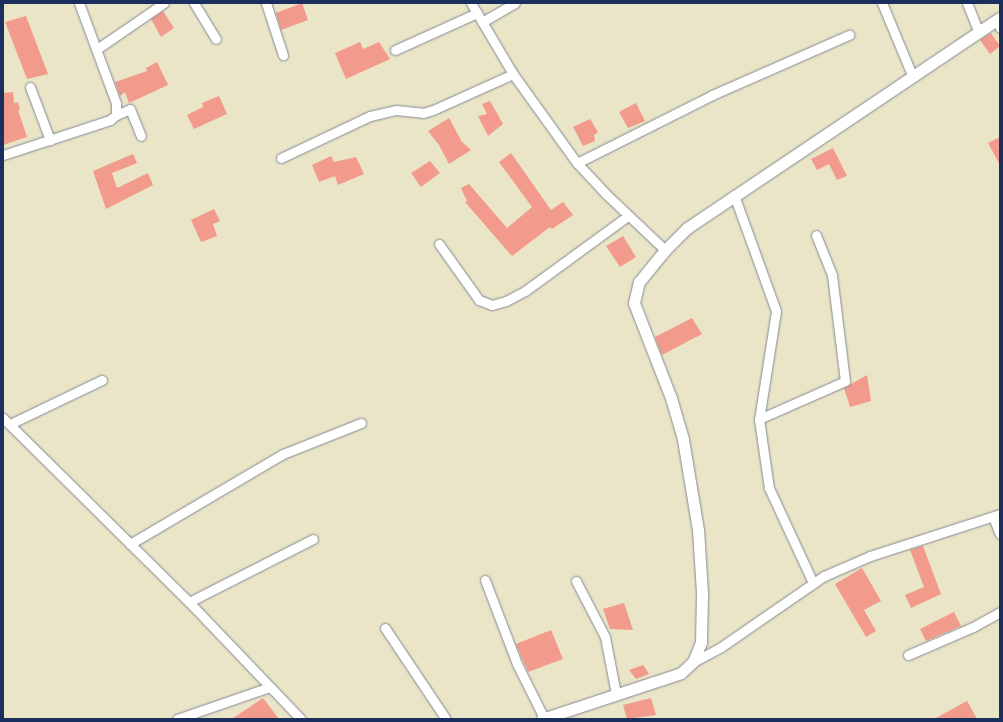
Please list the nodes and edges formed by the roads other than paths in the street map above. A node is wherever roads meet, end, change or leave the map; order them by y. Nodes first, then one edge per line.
1 (79, 3) edge
2 (164, 3) edge
3 (194, 3) edge
4 (266, 3) edge
5 (471, 3) edge
6 (514, 3) edge
7 (882, 3) edge
8 (966, 3) edge
9 (477, 13) junction
10 (482, 22) junction
11 (998, 22) edge
12 (979, 32) junction
13 (849, 35) dead end
14 (216, 39) dead end
15 (97, 49) junction
16 (395, 50) dead end
17 (283, 55) dead end
18 (513, 74) junction
19 (912, 75) junction
20 (30, 86) dead end
21 (116, 115) junction
22 (141, 136) dead end
23 (50, 140) junction
24 (3, 156) edge
25 (281, 158) dead end
26 (577, 163) junction
27 (734, 195) junction
28 (628, 216) junction
29 (816, 234) dead end
30 (439, 244) dead end
31 (665, 250) junction
32 (102, 380) dead end
33 (759, 419) junction
34 (6, 421) edge
35 (361, 423) dead end
36 (997, 516) edge
37 (1000, 534) edge
38 (313, 539) dead end
39 (130, 544) junction
40 (485, 580) dead end
41 (576, 581) dead end
42 (813, 583) junction
43 (189, 602) junction
44 (1000, 612) edge
45 (385, 628) dead end
46 (908, 655) dead end
47 (693, 662) junction
48 (270, 687) junction
49 (616, 694) junction
50 (177, 719) edge
51 (301, 719) edge
52 (446, 719) edge
53 (543, 719) edge

1 - 15 street
2 - 15 street
3 - 14 street
4 - 17 street
5 - 9 street
6 - 10 street
7 - 19 street
8 - 12 street
9 - 10 street
9 - 16 street
10 - 18 street
11 - 12 street
12 - 19 street
13 - 26 street
15 - 21 street
18 - 25 street
18 - 26 street
19 - 27 street
20 - 23 street
21 - 22 street
21 - 23 street
23 - 24 street
26 - 28 street
27 - 31 street
27 - 33 street
28 - 30 street
28 - 31 street
29 - 33 street
31 - 47 street
32 - 34 street
33 - 42 street
34 - 39 street
35 - 39 street
36 - 37 street
36 - 42 street
38 - 43 street
39 - 43 street
40 - 53 street
41 - 49 street
42 - 47 street
43 - 48 street
44 - 46 street
45 - 52 street
47 - 49 street
48 - 50 street
48 - 51 street
49 - 53 street

